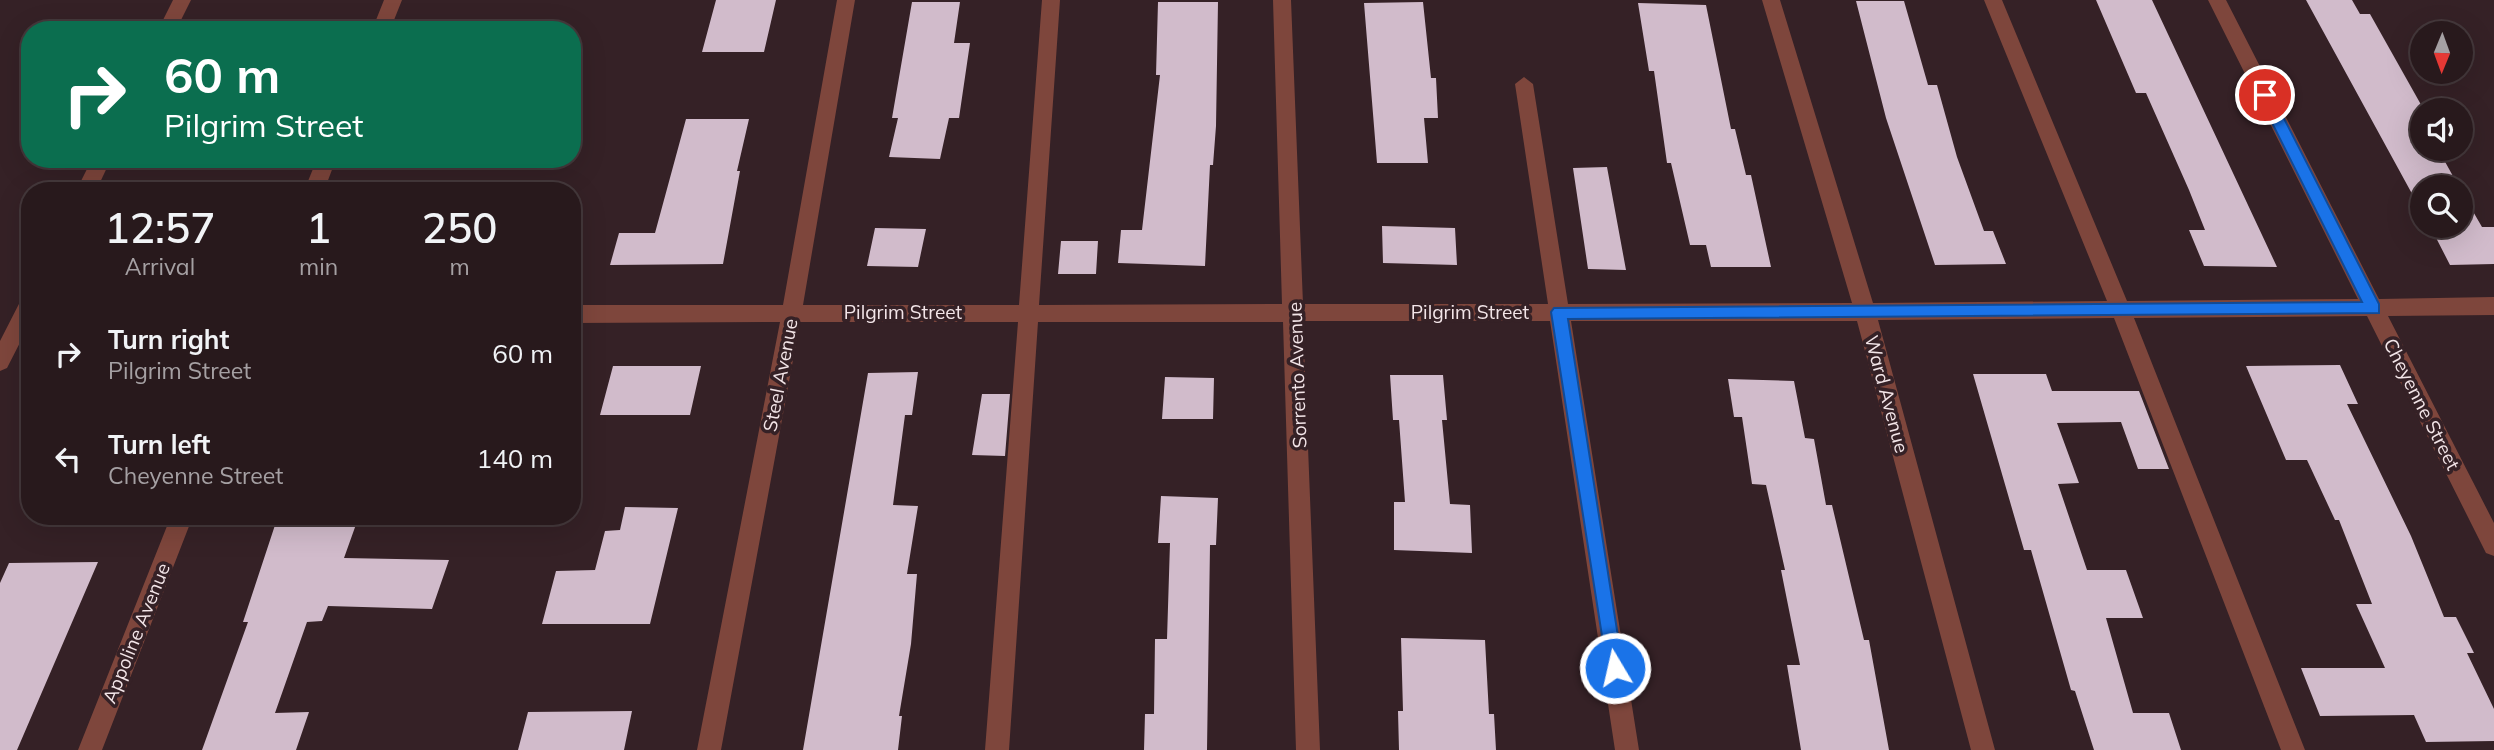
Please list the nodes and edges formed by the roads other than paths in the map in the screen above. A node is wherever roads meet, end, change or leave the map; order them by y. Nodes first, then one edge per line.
1 (182, 0) edge
2 (393, 0) edge
3 (846, 0) edge
4 (1052, 0) edge
5 (1282, 0) edge
6 (1771, 0) edge
7 (1993, 0) edge
8 (2217, 0) edge
9 (172, 21) edge
10 (385, 21) edge
11 (1524, 84) dead end
12 (2494, 306) edge
13 (2373, 308) junction
14 (2121, 310) junction
15 (21, 312) edge
16 (792, 312) junction
17 (1030, 312) junction
18 (1295, 312) junction
19 (1559, 312) junction
20 (1865, 312) junction
21 (581, 314) edge
22 (0, 315) edge
23 (21, 322) edge
24 (0, 362) edge
25 (178, 525) edge
26 (2494, 546) edge
27 (90, 750) edge
28 (709, 750) edge
29 (997, 750) edge
30 (1308, 750) edge
31 (1627, 750) edge
32 (1983, 750) edge
33 (2293, 750) edge

1 - 9 street
2 - 10 street
3 - 16 street, Steel Avenue
4 - 17 street
5 - 18 street, Sorrento Avenue
6 - 20 street, Ward Avenue
7 - 14 street
8 - 13 street, Cheyenne Street
11 - 19 street
12 - 13 street, Pilgrim Street
13 - 14 street, Pilgrim Street
13 - 26 street, Cheyenne Street
14 - 20 street, Pilgrim Street
14 - 33 street
15 - 22 street
16 - 17 street, Pilgrim Street
16 - 21 street, Pilgrim Street
16 - 28 street, Steel Avenue
17 - 18 street, Pilgrim Street
17 - 29 street
18 - 19 street, Pilgrim Street
18 - 30 street, Sorrento Avenue
19 - 20 street, Pilgrim Street
19 - 31 street
20 - 32 street, Ward Avenue
23 - 24 street
25 - 27 street, Appoline Avenue

